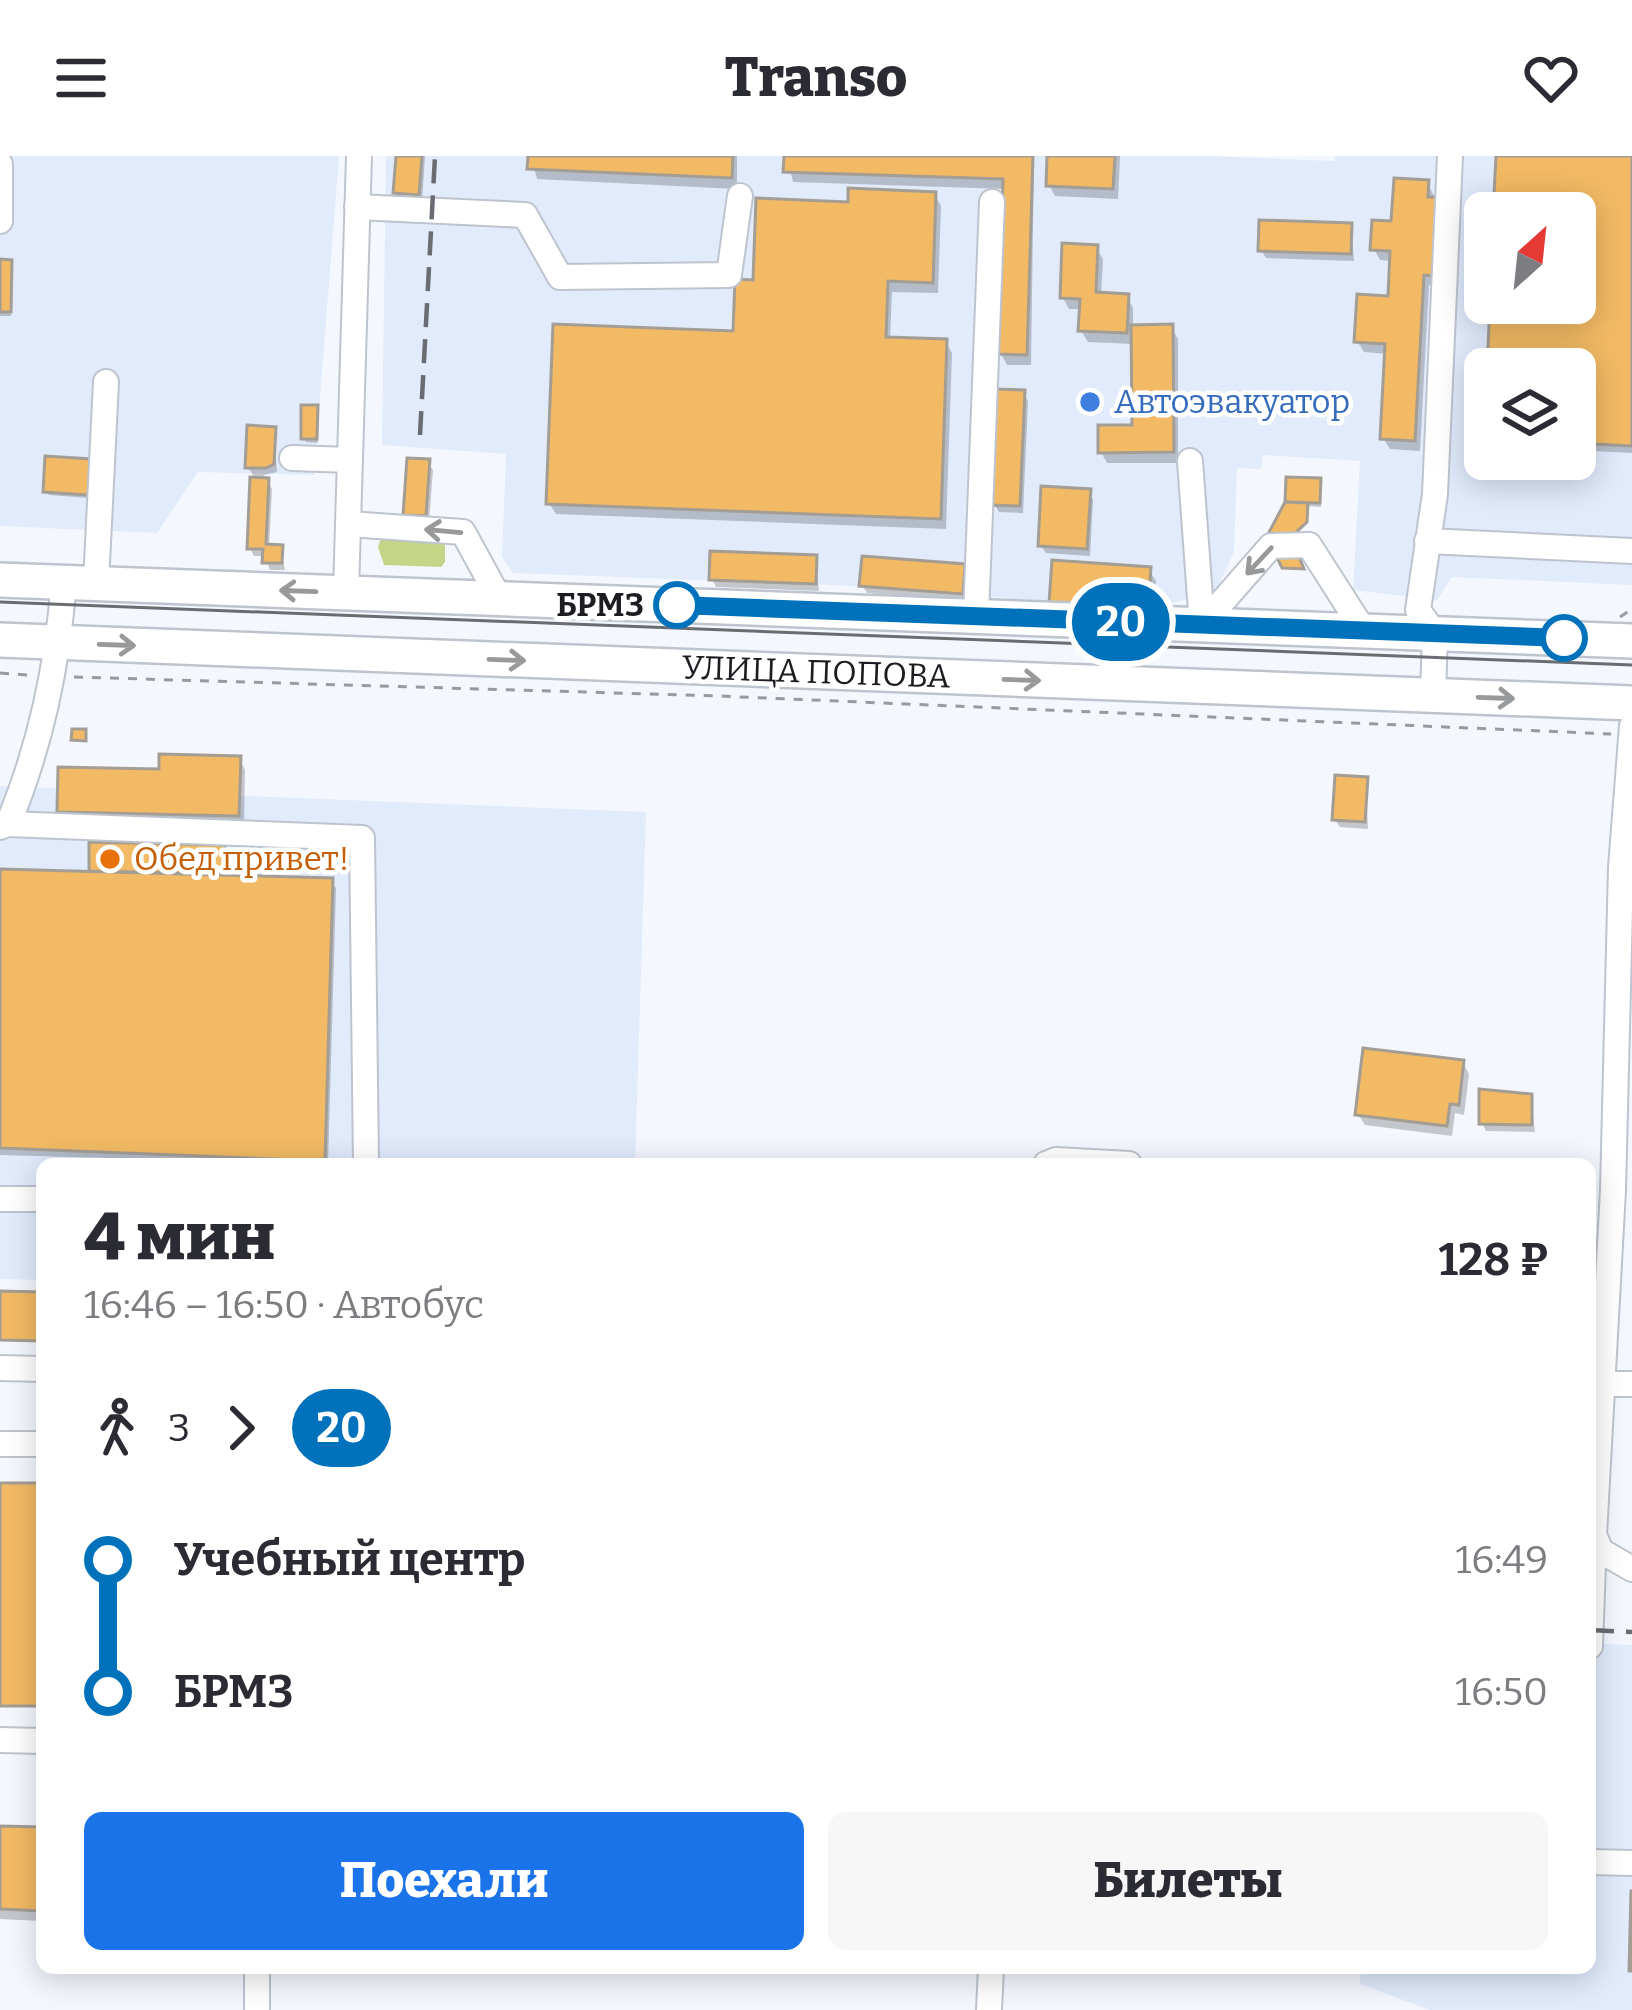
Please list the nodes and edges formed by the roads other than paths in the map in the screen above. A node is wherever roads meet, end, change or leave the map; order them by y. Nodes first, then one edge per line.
1 (359, 156) edge
2 (1450, 156) edge
3 (0, 164) edge
4 (740, 196) dead end
5 (992, 202) dead end
6 (357, 207) junction
7 (0, 221) edge
8 (106, 382) dead end
9 (292, 458) dead end
10 (350, 460) junction
11 (1190, 461) dead end
12 (349, 524) junction
13 (1427, 541) junction
14 (1632, 551) edge
15 (0, 580) edge
16 (80, 582) junction
17 (346, 592) junction
18 (499, 598) junction
19 (976, 616) junction
20 (1202, 625) junction
21 (1364, 631) junction
22 (1435, 634) junction
23 (0, 640) edge
24 (1632, 641) edge
25 (61, 643) junction
26 (1433, 695) junction
27 (1632, 703) edge
28 (1632, 726) edge
29 (4, 826) edge
30 (1626, 925) edge
31 (366, 1158) edge
32 (1601, 1190) edge
33 (0, 1198) edge
34 (36, 1199) edge
35 (0, 1368) edge
36 (36, 1369) edge
37 (1600, 1384) junction
38 (1632, 1384) edge
39 (0, 1444) edge
40 (36, 1444) edge
41 (1596, 1447) edge
42 (1596, 1540) edge
43 (1632, 1569) edge
44 (0, 1740) edge
45 (36, 1741) edge
46 (1596, 1862) edge
47 (1632, 1863) edge
48 (257, 1974) edge
49 (991, 1974) edge
50 (257, 2010) edge
51 (989, 2010) edge

1 - 6 street
2 - 13 street
3 - 7 street
4 - 6 street
5 - 19 street
6 - 10 street
8 - 16 street
9 - 10 street
10 - 12 street
11 - 20 street
12 - 17 street
18 -> 12 street
13 - 14 street
13 - 22 street
15 - 16 main road, УЛИЦА ПОПОВА
17 -> 16 main road, УЛИЦА ПОПОВА
16 - 25 street
17 - 18 main road, УЛИЦА ПОПОВА
18 - 19 main road, УЛИЦА ПОПОВА
19 - 20 main road, УЛИЦА ПОПОВА
20 - 21 main road, УЛИЦА ПОПОВА
21 -> 20 street
21 - 22 main road, УЛИЦА ПОПОВА
22 - 24 main road, УЛИЦА ПОПОВА
22 - 26 street
23 - 25 main road, УЛИЦА ПОПОВА
25 -> 26 main road, УЛИЦА ПОПОВА
25 - 29 street
26 -> 27 main road, УЛИЦА ПОПОВА
28 - 30 street
29 - 31 street
30 - 32 street
32 - 37 street
33 - 34 street
35 - 36 street
37 - 38 street
37 - 41 street
39 - 40 street
42 - 43 street
44 - 45 street
46 - 47 street
48 - 50 street
49 - 51 street

